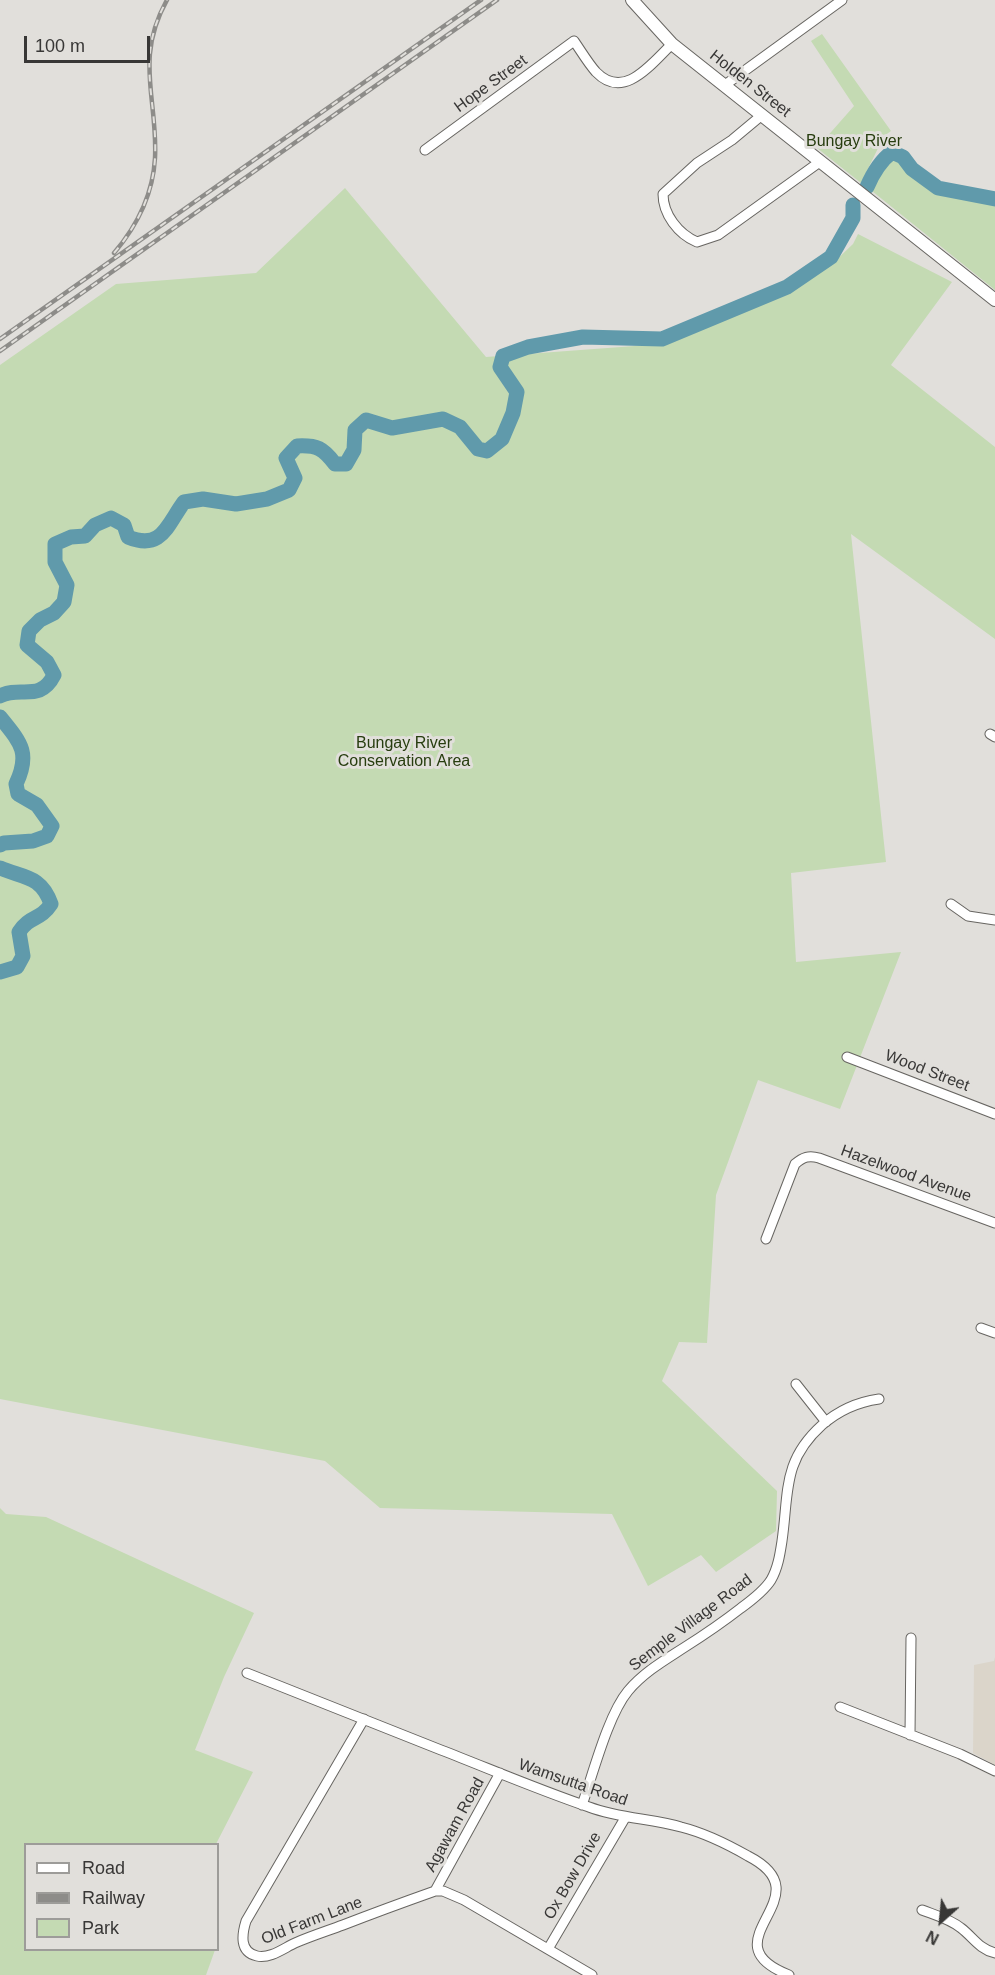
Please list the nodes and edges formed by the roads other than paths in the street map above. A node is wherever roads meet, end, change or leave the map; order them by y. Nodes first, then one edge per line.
1 (632, 0) edge
2 (842, 0) edge
3 (672, 44) junction
4 (725, 85) junction
5 (762, 115) junction
6 (425, 150) dead end
7 (821, 161) junction
8 (995, 300) edge
9 (951, 904) dead end
10 (995, 920) edge
11 (847, 1057) dead end
12 (995, 1114) edge
13 (995, 1223) edge
14 (766, 1239) dead end
15 (981, 1328) dead end
16 (995, 1332) edge
17 (796, 1384) dead end
18 (879, 1399) dead end
19 (826, 1422) junction
20 (911, 1638) dead end
21 (247, 1673) dead end
22 (840, 1707) dead end
23 (364, 1719) junction
24 (910, 1735) junction
25 (995, 1771) edge
26 (500, 1773) junction
27 (582, 1805) junction
28 (625, 1818) junction
29 (435, 1891) junction
30 (922, 1910) dead end
31 (548, 1949) junction
32 (995, 1953) edge
33 (592, 1975) edge
34 (789, 1975) edge

1 - 3 main road, Holden Street
2 - 4 street
3 - 4 main road, Holden Street
3 - 6 street, Hope Street
4 - 5 main road, Holden Street
5 - 7 main road, Holden Street
5 - 7 street
7 - 8 main road, Holden Street
9 - 10 street
11 - 12 street, Wood Street
13 - 14 street, Hazelwood Avenue
15 - 16 street
17 - 19 street
18 - 19 street, Semple Village Road
19 - 27 street, Semple Village Road
20 - 24 street
21 - 23 street, Wamsutta Road
22 - 24 street
23 - 26 street, Wamsutta Road
23 - 29 street, Old Farm Lane
24 - 25 street
26 - 27 street, Wamsutta Road
26 - 29 street, Agawam Road
27 - 28 street, Wamsutta Road
28 - 31 street, Ox Bow Drive
28 - 34 street, Wamsutta Road
29 - 31 street
30 - 32 street
31 - 33 street

